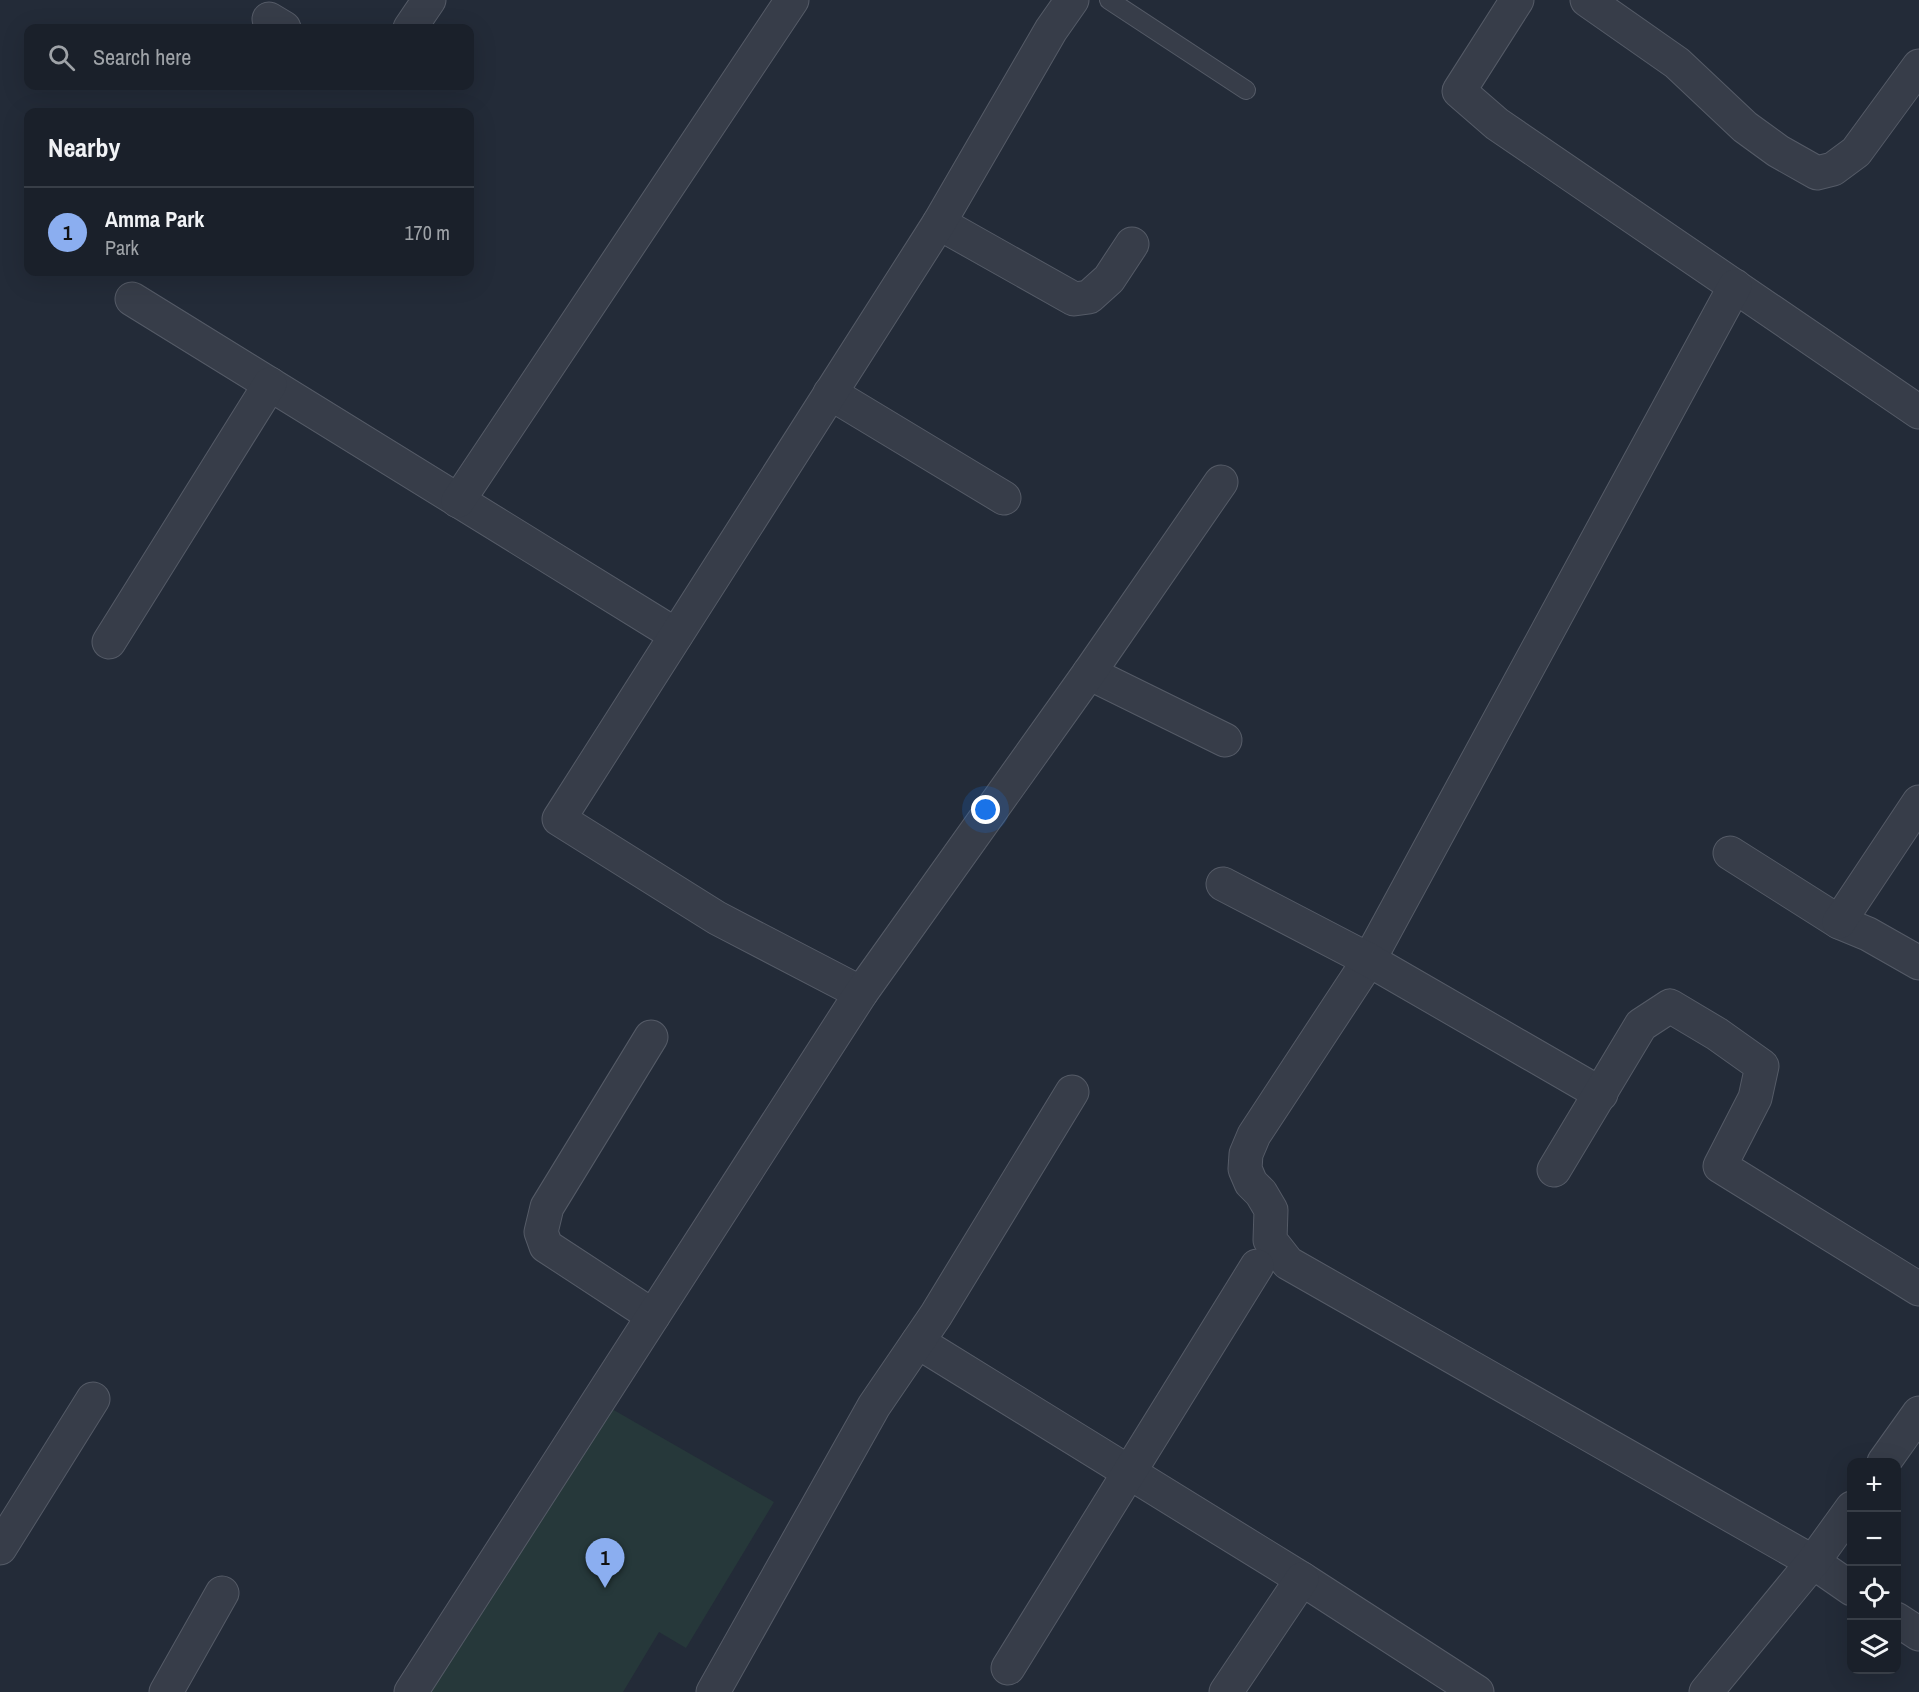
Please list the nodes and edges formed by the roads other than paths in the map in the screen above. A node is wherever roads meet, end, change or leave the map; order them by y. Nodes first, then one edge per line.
1 (429, 0) edge
2 (1072, 0) edge
3 (1109, 0) edge
4 (1517, 0) edge
5 (1587, 0) edge
6 (778, 5) edge
7 (413, 24) edge
8 (1919, 66) edge
9 (1246, 90) dead end
10 (939, 223) junction
11 (1132, 244) dead end
12 (1735, 286) junction
13 (132, 299) dead end
14 (270, 384) junction
15 (830, 393) junction
16 (1919, 412) edge
17 (1221, 482) dead end
18 (1004, 498) dead end
19 (458, 501) junction
20 (676, 635) junction
21 (109, 642) dead end
22 (1089, 673) junction
23 (1225, 740) dead end
24 (1919, 802) edge
25 (1730, 853) dead end
26 (1223, 884) dead end
27 (1839, 922) junction
28 (1369, 960) junction
29 (1919, 963) edge
30 (861, 993) junction
31 (651, 1037) dead end
32 (1072, 1092) dead end
33 (1601, 1094) junction
34 (1554, 1170) dead end
35 (1257, 1266) dead end
36 (1919, 1289) edge
37 (653, 1316) junction
38 (918, 1342) junction
39 (93, 1399) dead end
40 (1919, 1413) edge
41 (1887, 1458) edge
42 (1130, 1474) junction
43 (1848, 1512) edge
44 (0, 1548) edge
45 (1813, 1562) junction
46 (1302, 1579) junction
47 (1847, 1586) edge
48 (222, 1593) dead end
49 (1898, 1620) edge
50 (1919, 1634) edge
51 (1008, 1668) dead end
52 (166, 1692) edge
53 (411, 1692) edge
54 (713, 1692) edge
55 (1226, 1692) edge
56 (1477, 1692) edge
57 (1706, 1692) edge

1 - 7 street
2 - 10 street
3 - 9 lane
4 - 12 street
5 - 8 street
6 - 19 street
10 - 11 street
10 - 15 street
12 - 16 street
12 - 28 street
13 - 14 street
14 - 19 street
14 - 21 street
15 - 18 street
15 - 20 street
17 - 22 street
19 - 20 street
20 - 30 street
22 - 23 street
22 - 30 street
24 - 27 street
25 - 27 street
26 - 28 street
27 - 29 street
28 - 33 street
28 - 45 street
30 - 37 street
31 - 37 street
32 - 38 street
33 - 34 street
33 - 36 street
35 - 42 street
37 - 53 street
38 - 42 street
38 - 54 street
39 - 44 street
40 - 41 street
42 - 46 street
42 - 51 street
43 - 45 street
45 - 47 street
45 - 57 street
46 - 55 street
46 - 56 street
48 - 52 street
49 - 50 street

